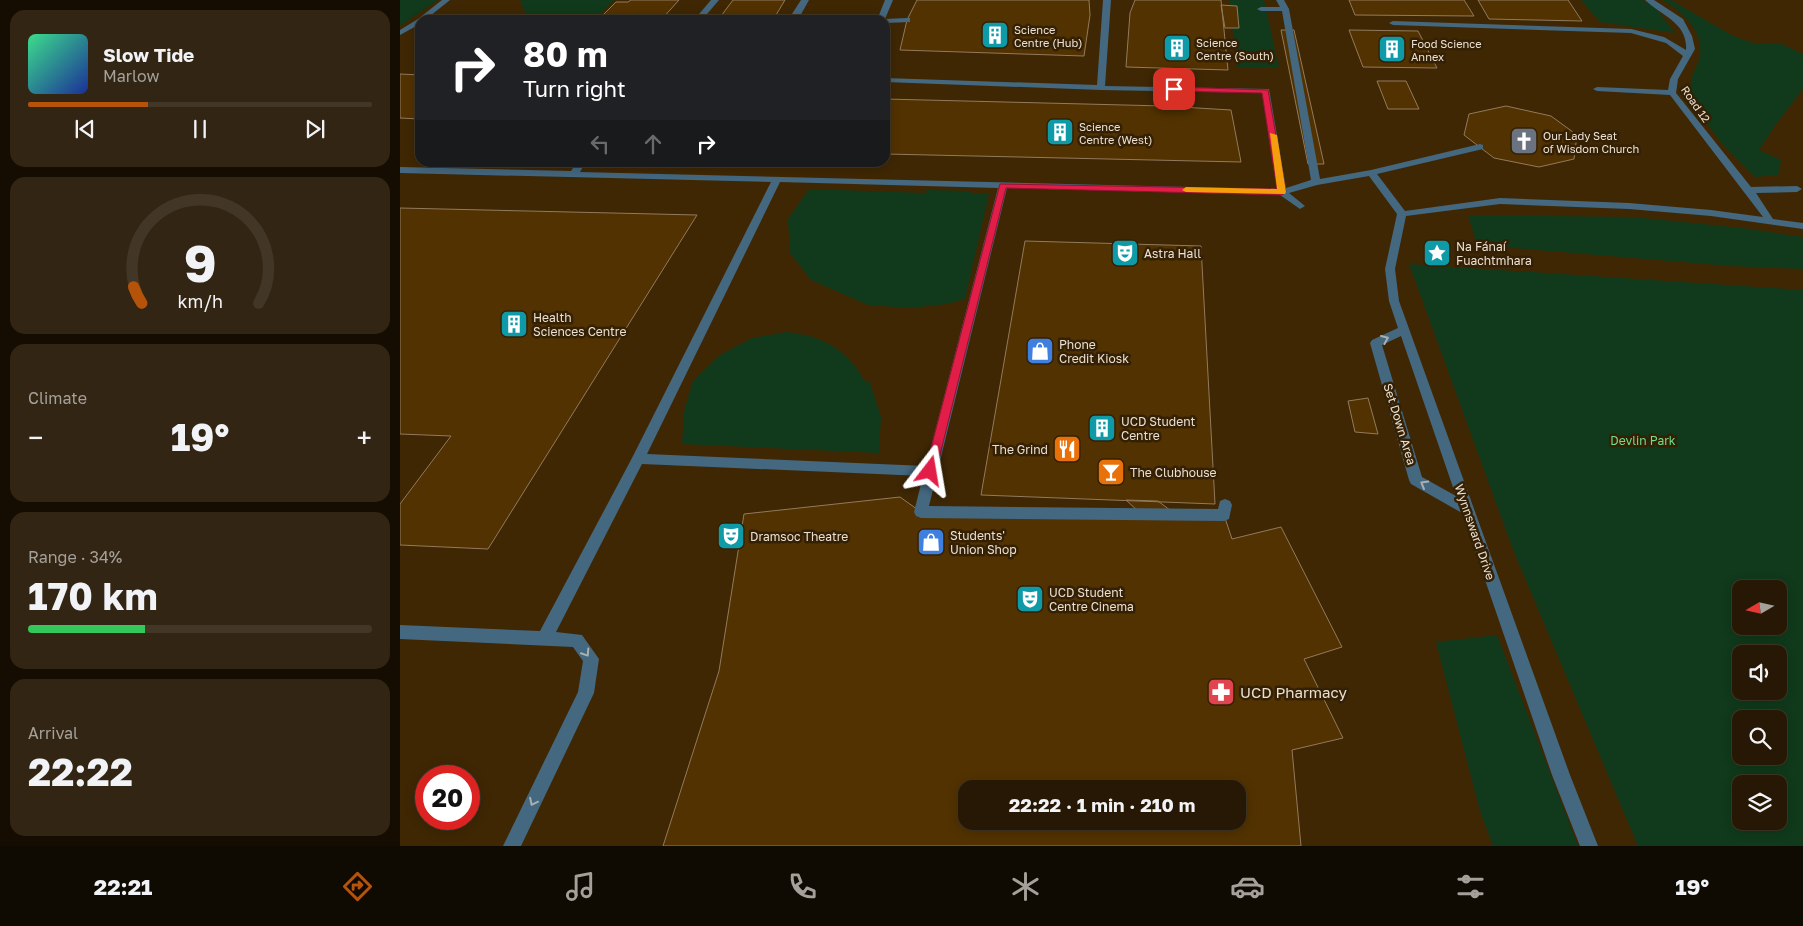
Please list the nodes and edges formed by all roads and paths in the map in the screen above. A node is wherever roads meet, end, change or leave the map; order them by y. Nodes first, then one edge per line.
1 (446, 0) edge
2 (715, 0) edge
3 (805, 0) edge
4 (889, 0) edge
5 (1107, 0) edge
6 (1280, 0) edge
7 (1649, 0) edge
8 (1261, 9) dead end
9 (1285, 9) junction
10 (426, 15) edge
11 (702, 15) edge
12 (797, 15) edge
13 (883, 15) edge
14 (907, 20) dead end
15 (890, 21) edge
16 (415, 23) edge
17 (1393, 23) dead end
18 (400, 33) edge
19 (1688, 56) junction
20 (890, 80) edge
21 (1101, 88) junction
22 (1596, 89) dead end
23 (1672, 93) junction
24 (1480, 147) dead end
25 (578, 167) edge
26 (400, 170) edge
27 (1371, 173) junction
28 (573, 174) junction
29 (777, 179) junction
30 (1316, 182) junction
31 (1003, 186) junction
32 (1797, 189) dead end
33 (1748, 190) junction
34 (1282, 192) junction
35 (1300, 206) dead end
36 (1402, 214) junction
37 (1770, 222) junction
38 (1803, 226) edge
39 (1404, 330) junction
40 (638, 459) junction
41 (930, 471) junction
42 (1225, 505) dead end
43 (1466, 509) junction
44 (400, 632) edge
45 (544, 639) junction
46 (512, 846) edge
47 (1589, 846) edge

1 - 10 street
2 - 11 street
3 - 12 street
4 - 13 street
5 - 21 street
6 - 9 street
7 - 19 street
8 - 9 street
9 - 30 street
14 - 15 street
16 - 18 street
17 - 19 street
19 - 23 street, Road 12
20 - 21 street
21 - 34 street
22 - 23 street
23 - 33 street, Road 12
24 - 27 street
25 - 28 street
26 - 28 street
27 - 30 street
27 - 36 street
28 - 29 street
29 - 31 street
29 - 40 street
30 - 34 street
31 - 34 street
31 - 41 street
32 - 33 street
33 - 37 street, Road 12
34 - 35 street
36 - 37 street
36 - 39 street, Wynnsward Drive
37 - 38 street
39 - 43 street, Wynnsward Drive
43 -> 39 street, Set Down Area
40 - 41 street
40 - 45 street
41 - 42 street
43 - 47 street, Wynnsward Drive
44 - 45 street
45 -> 46 street

